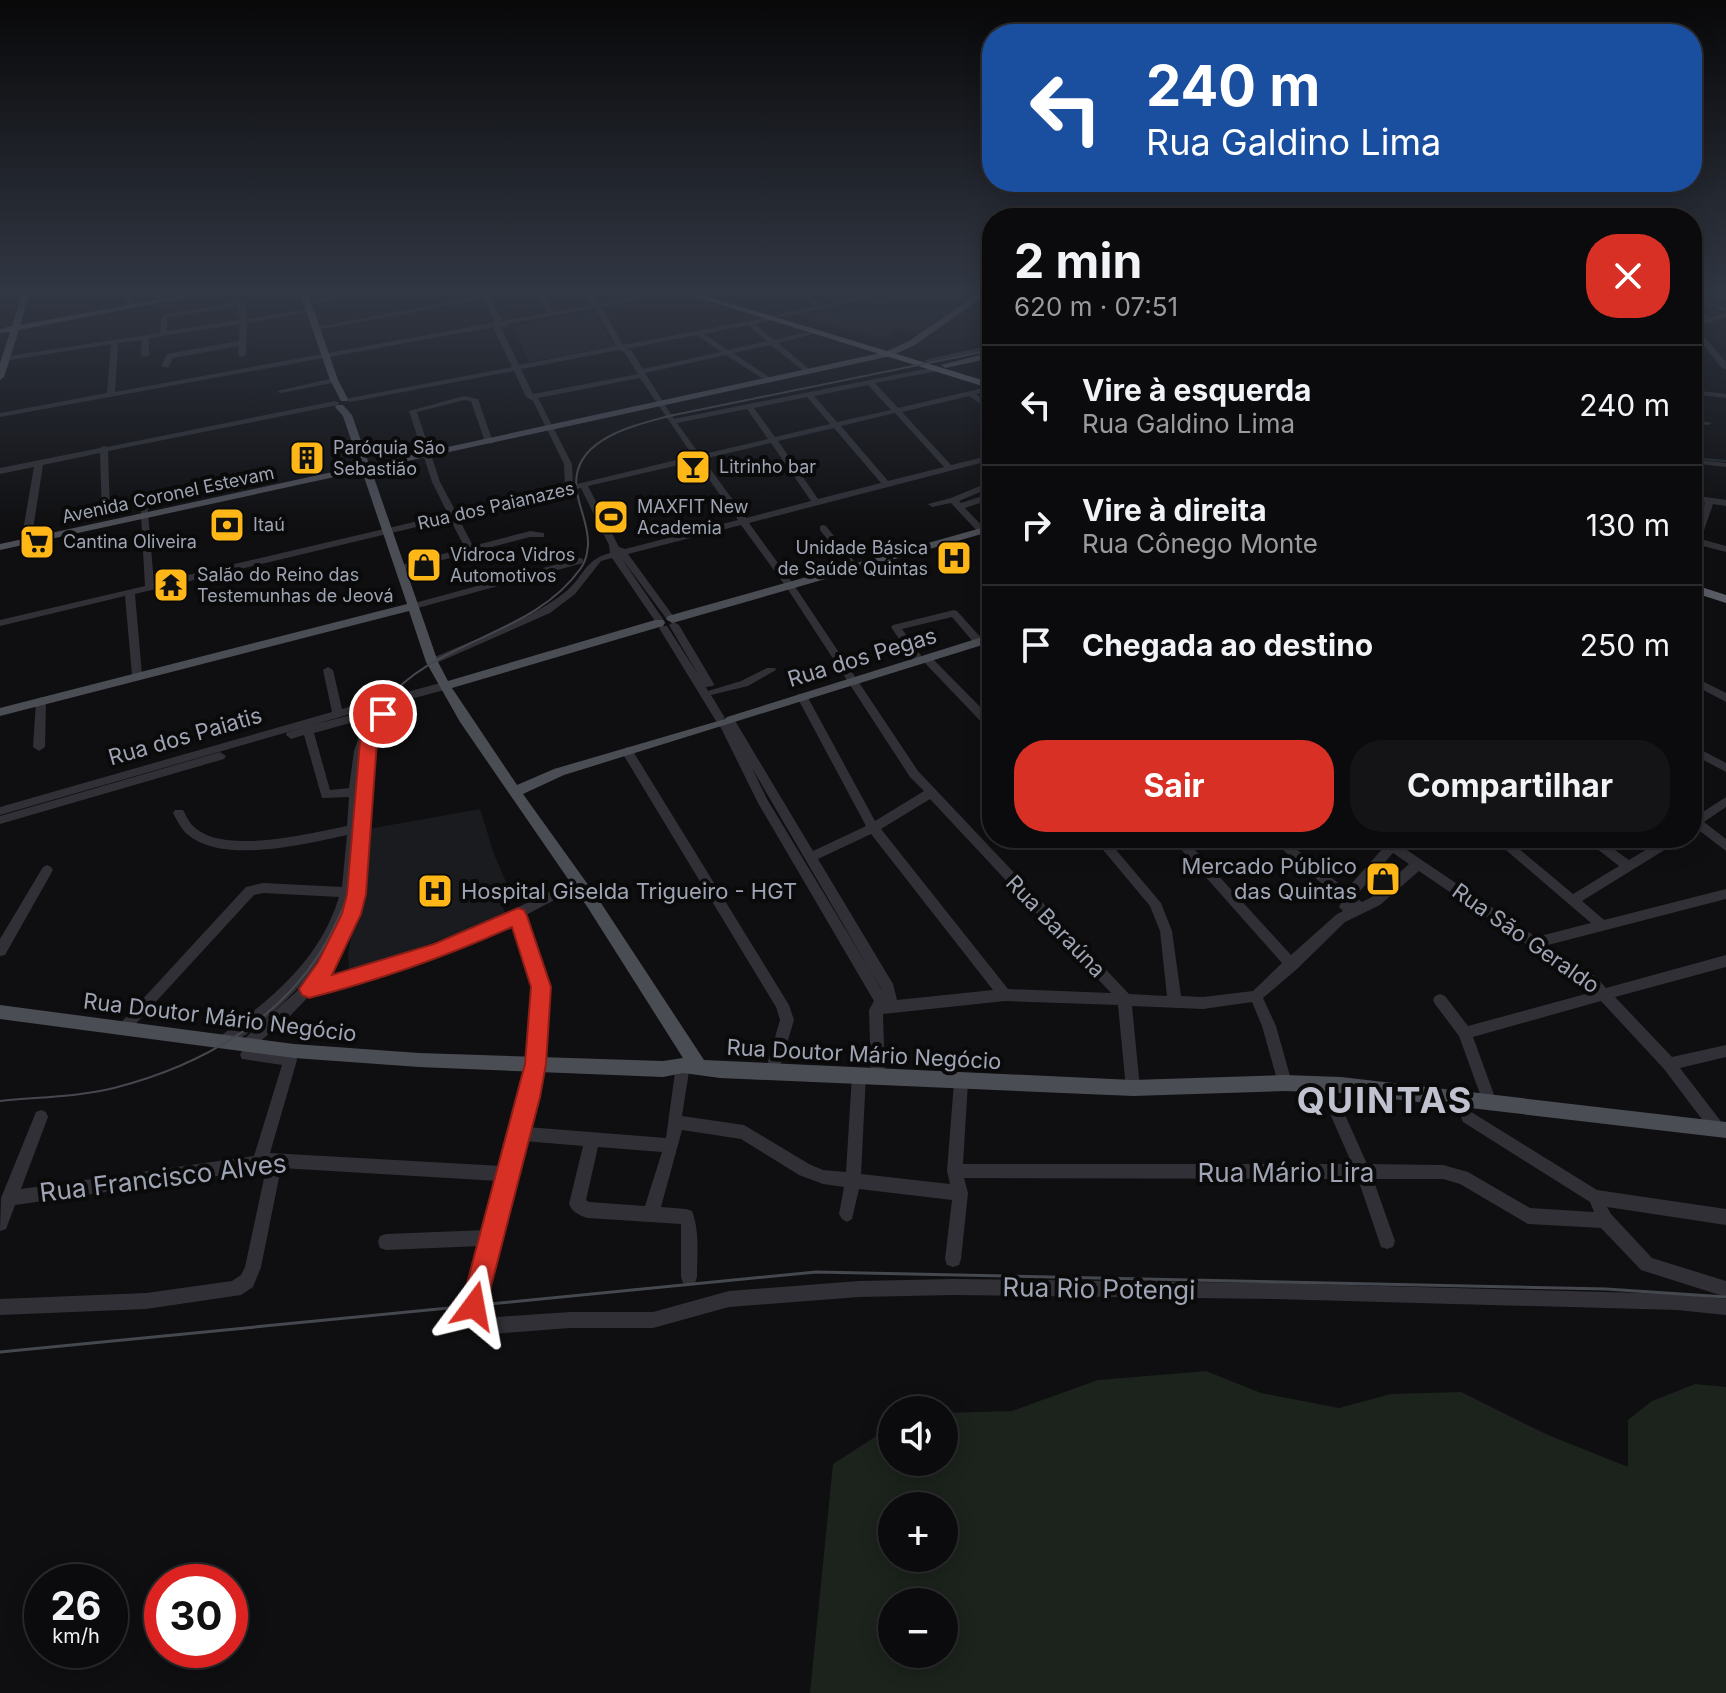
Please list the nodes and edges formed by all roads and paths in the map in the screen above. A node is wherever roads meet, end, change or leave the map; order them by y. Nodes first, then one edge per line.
1 (113, 372) edge
2 (235, 372) edge
3 (330, 372) edge
4 (500, 372) edge
5 (522, 372) edge
6 (650, 372) edge
7 (756, 372) edge
8 (801, 372) edge
9 (907, 372) edge
10 (954, 372) edge
11 (642, 374) junction
12 (766, 379) junction
13 (334, 380) junction
14 (869, 381) junction
15 (982, 383) edge
16 (982, 390) edge
17 (281, 391) dead end
18 (970, 393) junction
19 (1702, 393) edge
20 (809, 394) junction
21 (111, 395) junction
22 (1726, 396) edge
23 (535, 398) junction
24 (982, 402) edge
25 (343, 403) junction
26 (660, 404) junction
27 (749, 406) junction
28 (898, 410) junction
29 (0, 415) edge
30 (672, 422) junction
31 (1702, 422) edge
32 (1708, 423) dead end
33 (834, 425) junction
34 (550, 428) junction
35 (771, 441) junction
36 (489, 442) junction
37 (104, 450) junction
38 (427, 455) junction
39 (1702, 456) edge
40 (1726, 457) edge
41 (698, 458) junction
42 (1711, 459) junction
43 (982, 460) edge
44 (1702, 460) edge
45 (39, 464) junction
46 (1726, 465) edge
47 (15, 468) junction
48 (949, 468) junction
49 (364, 469) junction
50 (0, 471) edge
51 (886, 484) junction
52 (584, 486) junction
53 (569, 489) junction
54 (982, 489) edge
55 (982, 498) edge
56 (1702, 500) edge
57 (143, 501) dead end
58 (1710, 501) junction
59 (816, 502) junction
60 (956, 503) junction
61 (1726, 503) edge
62 (932, 504) dead end
63 (106, 514) dead end
64 (142, 517) junction
65 (451, 517) junction
66 (742, 521) junction
67 (1702, 524) edge
68 (982, 526) edge
69 (823, 528) dead end
70 (982, 531) edge
71 (388, 532) junction
72 (541, 535) dead end
73 (26, 542) junction
74 (0, 547) edge
75 (1702, 547) edge
76 (1726, 549) edge
77 (470, 550) junction
78 (618, 550) junction
79 (580, 561) dead end
80 (401, 568) junction
81 (855, 568) junction
82 (791, 587) junction
83 (150, 588) junction
84 (1702, 591) edge
85 (130, 593) junction
86 (1726, 599) edge
87 (1702, 602) edge
88 (414, 606) junction
89 (1726, 609) edge
90 (0, 623) edge
91 (667, 624) junction
92 (982, 637) edge
93 (982, 641) edge
94 (922, 659) junction
95 (432, 662) junction
96 (328, 670) dead end
97 (771, 670) dead end
98 (137, 675) junction
99 (854, 680) junction
100 (1702, 685) edge
101 (444, 686) junction
102 (713, 692) junction
103 (802, 697) junction
104 (1726, 698) edge
105 (41, 701) junction
106 (388, 703) junction
107 (0, 712) edge
108 (338, 713) junction
109 (373, 713) junction
110 (982, 716) edge
111 (724, 720) junction
112 (307, 726) junction
113 (39, 747) dead end
114 (627, 751) junction
115 (1702, 755) edge
116 (1726, 768) edge
117 (355, 792) junction
118 (514, 792) junction
119 (930, 793) junction
120 (1726, 801) edge
121 (179, 813) dead end
122 (5, 814) edge
123 (1702, 818) edge
124 (873, 828) junction
125 (352, 829) junction
126 (1702, 830) edge
127 (1726, 846) edge
128 (982, 848) edge
129 (982, 848) edge
130 (1108, 848) edge
131 (1186, 848) edge
132 (1287, 848) edge
133 (1381, 848) edge
134 (1396, 848) edge
135 (1510, 848) edge
136 (1603, 848) edge
137 (1659, 848) edge
138 (811, 857) junction
139 (1418, 864) junction
140 (1629, 867) junction
141 (47, 870) dead end
142 (579, 882) junction
143 (347, 892) junction
144 (1726, 894) edge
145 (1348, 900) junction
146 (1572, 901) junction
147 (1361, 909) junction
148 (518, 916) junction
149 (1341, 918) junction
150 (1603, 926) junction
151 (1537, 942) junction
152 (0, 951) edge
153 (1726, 961) edge
154 (1292, 965) junction
155 (309, 989) junction
156 (1605, 994) junction
157 (1005, 995) junction
158 (1256, 996) junction
159 (1124, 998) junction
160 (1440, 1000) dead end
161 (1175, 1002) junction
162 (883, 1006) junction
163 (0, 1012) edge
164 (124, 1027) junction
165 (1465, 1033) junction
166 (224, 1041) junction
167 (683, 1046) junction
168 (248, 1050) junction
169 (1726, 1051) edge
170 (536, 1064) junction
171 (1669, 1064) junction
172 (685, 1066) junction
173 (717, 1069) junction
174 (772, 1072) junction
175 (859, 1075) junction
176 (878, 1076) junction
177 (961, 1082) junction
178 (1285, 1083) junction
179 (1324, 1084) junction
180 (1133, 1088) junction
181 (1489, 1100) junction
182 (41, 1117) dead end
183 (1468, 1117) dead end
184 (674, 1122) junction
185 (1722, 1129) edge
186 (520, 1134) junction
187 (592, 1140) junction
188 (670, 1145) junction
189 (268, 1161) junction
190 (955, 1171) junction
191 (509, 1174) junction
192 (1364, 1174) junction
193 (853, 1179) junction
194 (960, 1193) junction
195 (1595, 1197) junction
196 (9, 1198) junction
197 (651, 1214) junction
198 (847, 1214) dead end
199 (1726, 1217) edge
200 (1605, 1220) junction
201 (0, 1223) edge
202 (490, 1238) junction
203 (1387, 1241) dead end
204 (386, 1242) dead end
205 (953, 1259) dead end
206 (689, 1277) dead end
207 (1726, 1289) edge
208 (0, 1307) edge
209 (1726, 1307) edge

1 - 21 street
2 - 21 street
3 - 13 main road
4 - 25 street
5 - 23 street
6 - 11 street
7 - 12 street
8 - 12 main road, Avenida Coronel Estevam
9 - 14 street
10 - 15 highway
11 - 23 street
11 - 26 street, Rua Baraúna
12 - 26 main road, Avenida Coronel Estevam
13 - 17 street
13 - 25 main road
14 - 20 street
14 - 28 street
16 - 18 street, Rua dos Paianazes
18 - 24 street
18 - 28 street, Rua dos Paianazes
19 - 22 street
20 - 27 street
20 - 33 street
21 - 29 street
23 - 34 street
25 - 37 street
25 - 49 main road
26 - 30 street, Rua Baraúna
26 - 34 main road, Avenida Coronel Estevam
27 - 30 street
27 - 35 street
28 - 33 street, Rua dos Paianazes
28 - 48 street
30 - 41 street, Rua Baraúna
31 - 32 street
33 - 35 street, Rua dos Paianazes
33 - 51 street
34 - 36 main road, Avenida Coronel Estevam
34 - 53 street
35 - 41 street, Rua dos Paianazes
35 - 59 street
36 - 38 main road, Avenida Coronel Estevam
36 - 38 street
37 - 45 street
37 - 47 street
37 - 63 street
38 - 49 main road, Avenida Coronel Estevam
38 - 65 street
39 - 42 street
40 - 42 street
41 - 52 street, Rua dos Paianazes
41 - 66 street, Rua Baraúna
42 - 44 street
42 - 46 street
43 - 48 street
45 - 47 street
45 - 73 street
47 - 50 street
48 - 51 street
49 - 64 main road, Avenida Coronel Estevam
49 - 71 main road
51 - 59 street
52 - 53 street, Rua dos Paianazes
52 - 78 street
53 - 65 street, Rua dos Paianazes
54 - 60 street
55 - 60 street
56 - 58 street
57 - 64 street
58 - 61 street
58 - 67 street
59 - 66 street
60 - 62 street
60 - 68 street
64 - 73 main road, Avenida Coronel Estevam
64 - 83 street
65 - 71 street, Rua dos Paianazes
65 - 77 street
66 - 78 street
66 - 82 street, Rua Baraúna
69 - 81 street
70 - 81 main road, Rua dos Paiatis
71 - 80 main road
71 - 83 street, Rua dos Paianazes
72 - 77 street
73 - 74 main road, Avenida Coronel Estevam
75 - 76 street
77 - 80 street
78 - 91 street
78 - 95 street
79 - 88 street
80 - 88 main road
81 - 82 main road, Rua dos Paiatis
82 - 91 main road, Rua dos Paiatis
82 - 99 street, Rua Baraúna
83 - 85 street, Rua dos Paianazes
84 - 86 highway
85 - 90 street, Rua dos Paianazes
85 - 98 street
87 - 89 highway
88 - 95 main road
88 - 98 main road
91 - 101 main road, Rua dos Paiatis
91 - 102 street
91 - 111 street
92 - 94 street
93 - 94 main road, Rua dos Pegas
94 - 99 main road, Rua dos Pegas
94 - 110 street
95 - 101 main road
96 - 108 street
97 - 102 street
98 - 105 main road
99 - 103 main road, Rua dos Pegas
99 - 119 street, Rua Baraúna
100 - 104 street
101 - 106 street, Rua dos Paiatis
101 - 118 main road
102 - 111 street
103 - 111 main road, Rua dos Pegas
103 - 124 street
105 - 107 main road
105 - 113 street
106 - 108 street, Rua dos Paiatis
106 - 109 street
106 - 155 street
108 - 112 street, Rua dos Paiatis
109 - 112 street, Rua dos Paiatis
109 - 117 street
111 - 114 main road, Rua dos Pegas
111 - 138 street
111 - 162 street
112 - 117 street
112 - 122 street, Rua dos Paiatis
114 - 118 main road, Rua dos Pegas
114 - 174 street
115 - 116 street
117 - 125 street
118 - 142 main road
119 - 124 street
119 - 129 street, Rua Baraúna
120 - 123 street
121 - 125 street
124 - 138 street
124 - 157 street
125 - 143 street
126 - 127 street
128 - 159 street, Rua Baraúna
130 - 161 street
131 - 154 street
132 - 145 street
133 - 145 street
134 - 139 street, Rua São Geraldo
135 - 146 street
136 - 140 street
137 - 140 street
138 - 162 street
139 - 147 street
139 - 151 street, Rua São Geraldo
140 - 146 street
141 - 152 street
142 - 148 street
142 - 167 main road
143 - 164 street
143 - 166 street
144 - 150 street
145 - 147 street
145 - 149 street
146 - 150 street
147 - 149 street
148 - 155 street
148 - 170 street
149 - 154 street
150 - 151 street
151 - 156 street, Rua São Geraldo
153 - 156 street
154 - 158 street
155 - 168 street
156 - 165 street
156 - 171 street, Rua São Geraldo
157 - 159 street
157 - 162 street
158 - 161 street
158 - 178 street
159 - 161 street
159 - 180 street
160 - 165 street
162 - 176 street
163 - 164 main road, Rua Doutor Mário Negócio
164 - 166 main road, Rua Doutor Mário Negócio
165 - 181 street
166 - 168 main road, Rua Doutor Mário Negócio
167 - 172 main road
167 - 173 main road
168 - 170 main road, Rua Doutor Mário Negócio
168 - 189 street
169 - 171 street
170 - 172 main road, Rua Doutor Mário Negócio
170 - 186 street
171 - 185 street, Rua São Geraldo
172 - 173 main road, Rua Doutor Mário Negócio
172 - 184 street
173 - 174 main road, Rua Doutor Mário Negócio
174 - 175 main road, Rua Doutor Mário Negócio
175 - 176 main road, Rua Doutor Mário Negócio
175 - 193 street
176 - 177 main road, Rua Doutor Mário Negócio
177 - 180 main road, Rua Doutor Mário Negócio
177 - 190 street
178 - 179 main road, Rua Doutor Mário Negócio
178 - 180 main road, Rua Doutor Mário Negócio
179 - 181 main road, Rua Doutor Mário Negócio
179 - 192 street
181 - 185 main road, Rua Doutor Mário Negócio
182 - 196 street
183 - 195 street
184 - 188 street
184 - 193 street
186 - 187 street
186 - 191 street
187 - 188 street
187 - 197 street
188 - 197 street
189 - 191 street, Rua Francisco Alves
189 - 196 street, Rua Francisco Alves
189 - 208 street
190 - 192 street, Rua Mário Lira
190 - 194 street
191 - 202 street
192 - 200 street, Rua Mário Lira
192 - 203 street
193 - 194 street
193 - 198 street
194 - 205 street
195 - 199 street
195 - 200 street
196 - 201 street
197 - 206 street
200 - 207 street
202 - 204 street
202 - 209 street, Rua Rio Potengi

